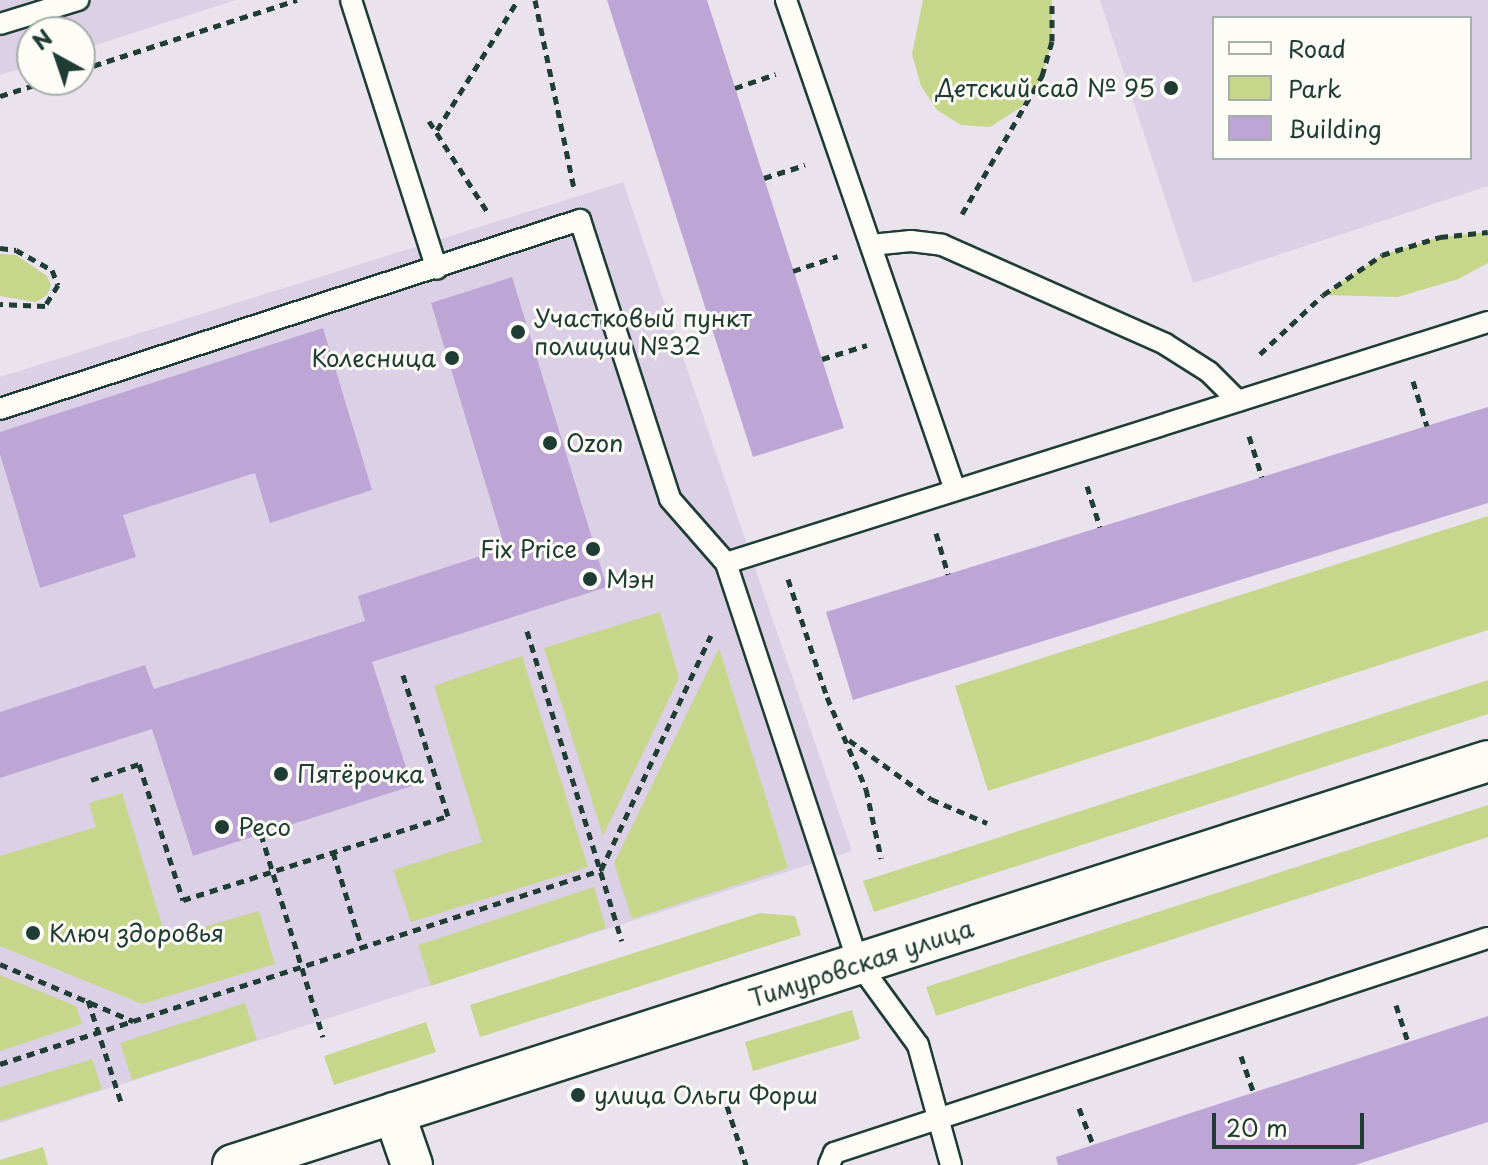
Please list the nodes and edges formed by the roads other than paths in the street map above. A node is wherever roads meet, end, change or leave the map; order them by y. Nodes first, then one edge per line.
1 (78, 0) edge
2 (351, 0) edge
3 (786, 0) edge
4 (0, 24) edge
5 (871, 245) junction
6 (437, 269) junction
7 (1488, 322) edge
8 (1238, 401) junction
9 (0, 409) edge
10 (955, 490) junction
11 (726, 563) junction
12 (1488, 761) edge
13 (1488, 938) edge
14 (859, 964) junction
15 (394, 1113) junction
16 (939, 1122) junction
17 (233, 1165) edge
18 (412, 1165) edge
19 (829, 1165) edge
20 (951, 1165) edge

1 - 4 lane
2 - 6 lane
3 - 5 lane
5 - 8 lane
5 - 10 lane
6 - 9 lane
6 - 11 lane
7 - 8 lane
8 - 10 lane
10 - 11 lane
11 - 14 lane
12 - 14 street, Тимуровская улица
13 - 16 lane
14 - 15 street, Тимуровская улица
14 - 16 lane
15 - 17 street, Тимуровская улица
15 - 18 street
16 - 19 lane
16 - 20 lane

